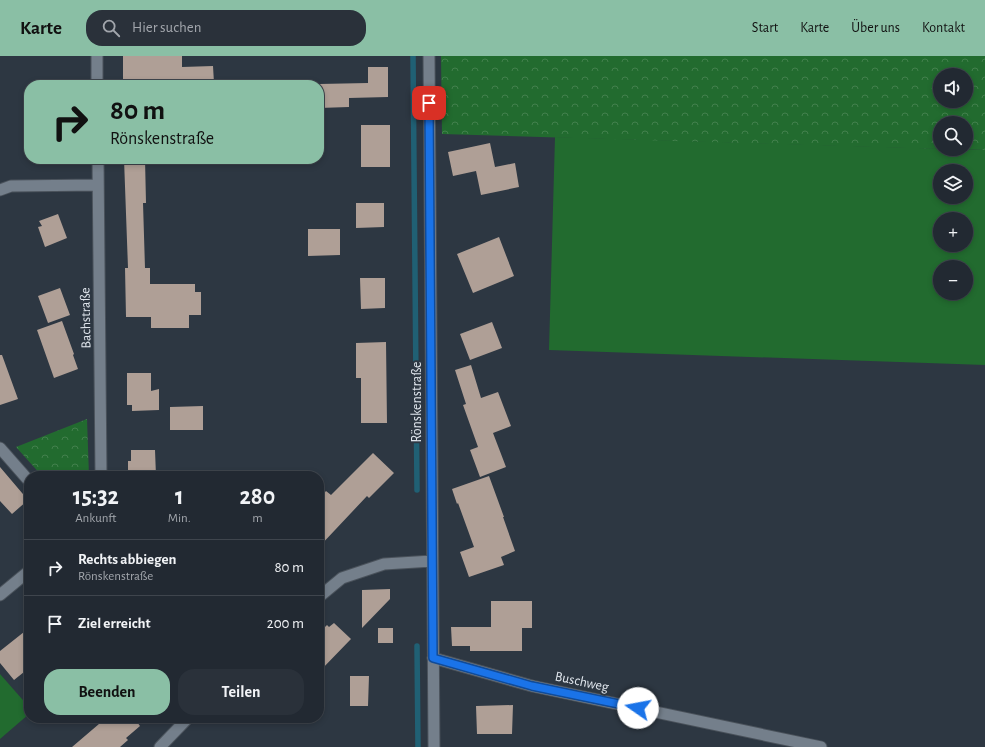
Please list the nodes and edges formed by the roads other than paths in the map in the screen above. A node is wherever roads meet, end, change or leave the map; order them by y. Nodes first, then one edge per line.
1 (97, 56) edge
2 (429, 56) edge
3 (97, 80) edge
4 (98, 164) edge
5 (98, 185) junction
6 (0, 190) edge
7 (0, 448) edge
8 (101, 471) edge
9 (24, 475) edge
10 (432, 561) junction
11 (24, 575) edge
12 (324, 593) edge
13 (0, 595) edge
14 (433, 658) junction
15 (183, 723) edge
16 (160, 747) edge
17 (434, 747) edge
18 (821, 747) edge

1 - 3 street
2 - 10 street, Rönskenstraße
4 - 5 street, Bachstraße
5 - 6 street
5 - 8 street, Bachstraße
7 - 9 street
10 - 12 street
10 - 14 street, Rönskenstraße
11 - 13 street
14 - 17 street, Rönskenstraße
14 - 18 street, Buschweg
15 - 16 street

